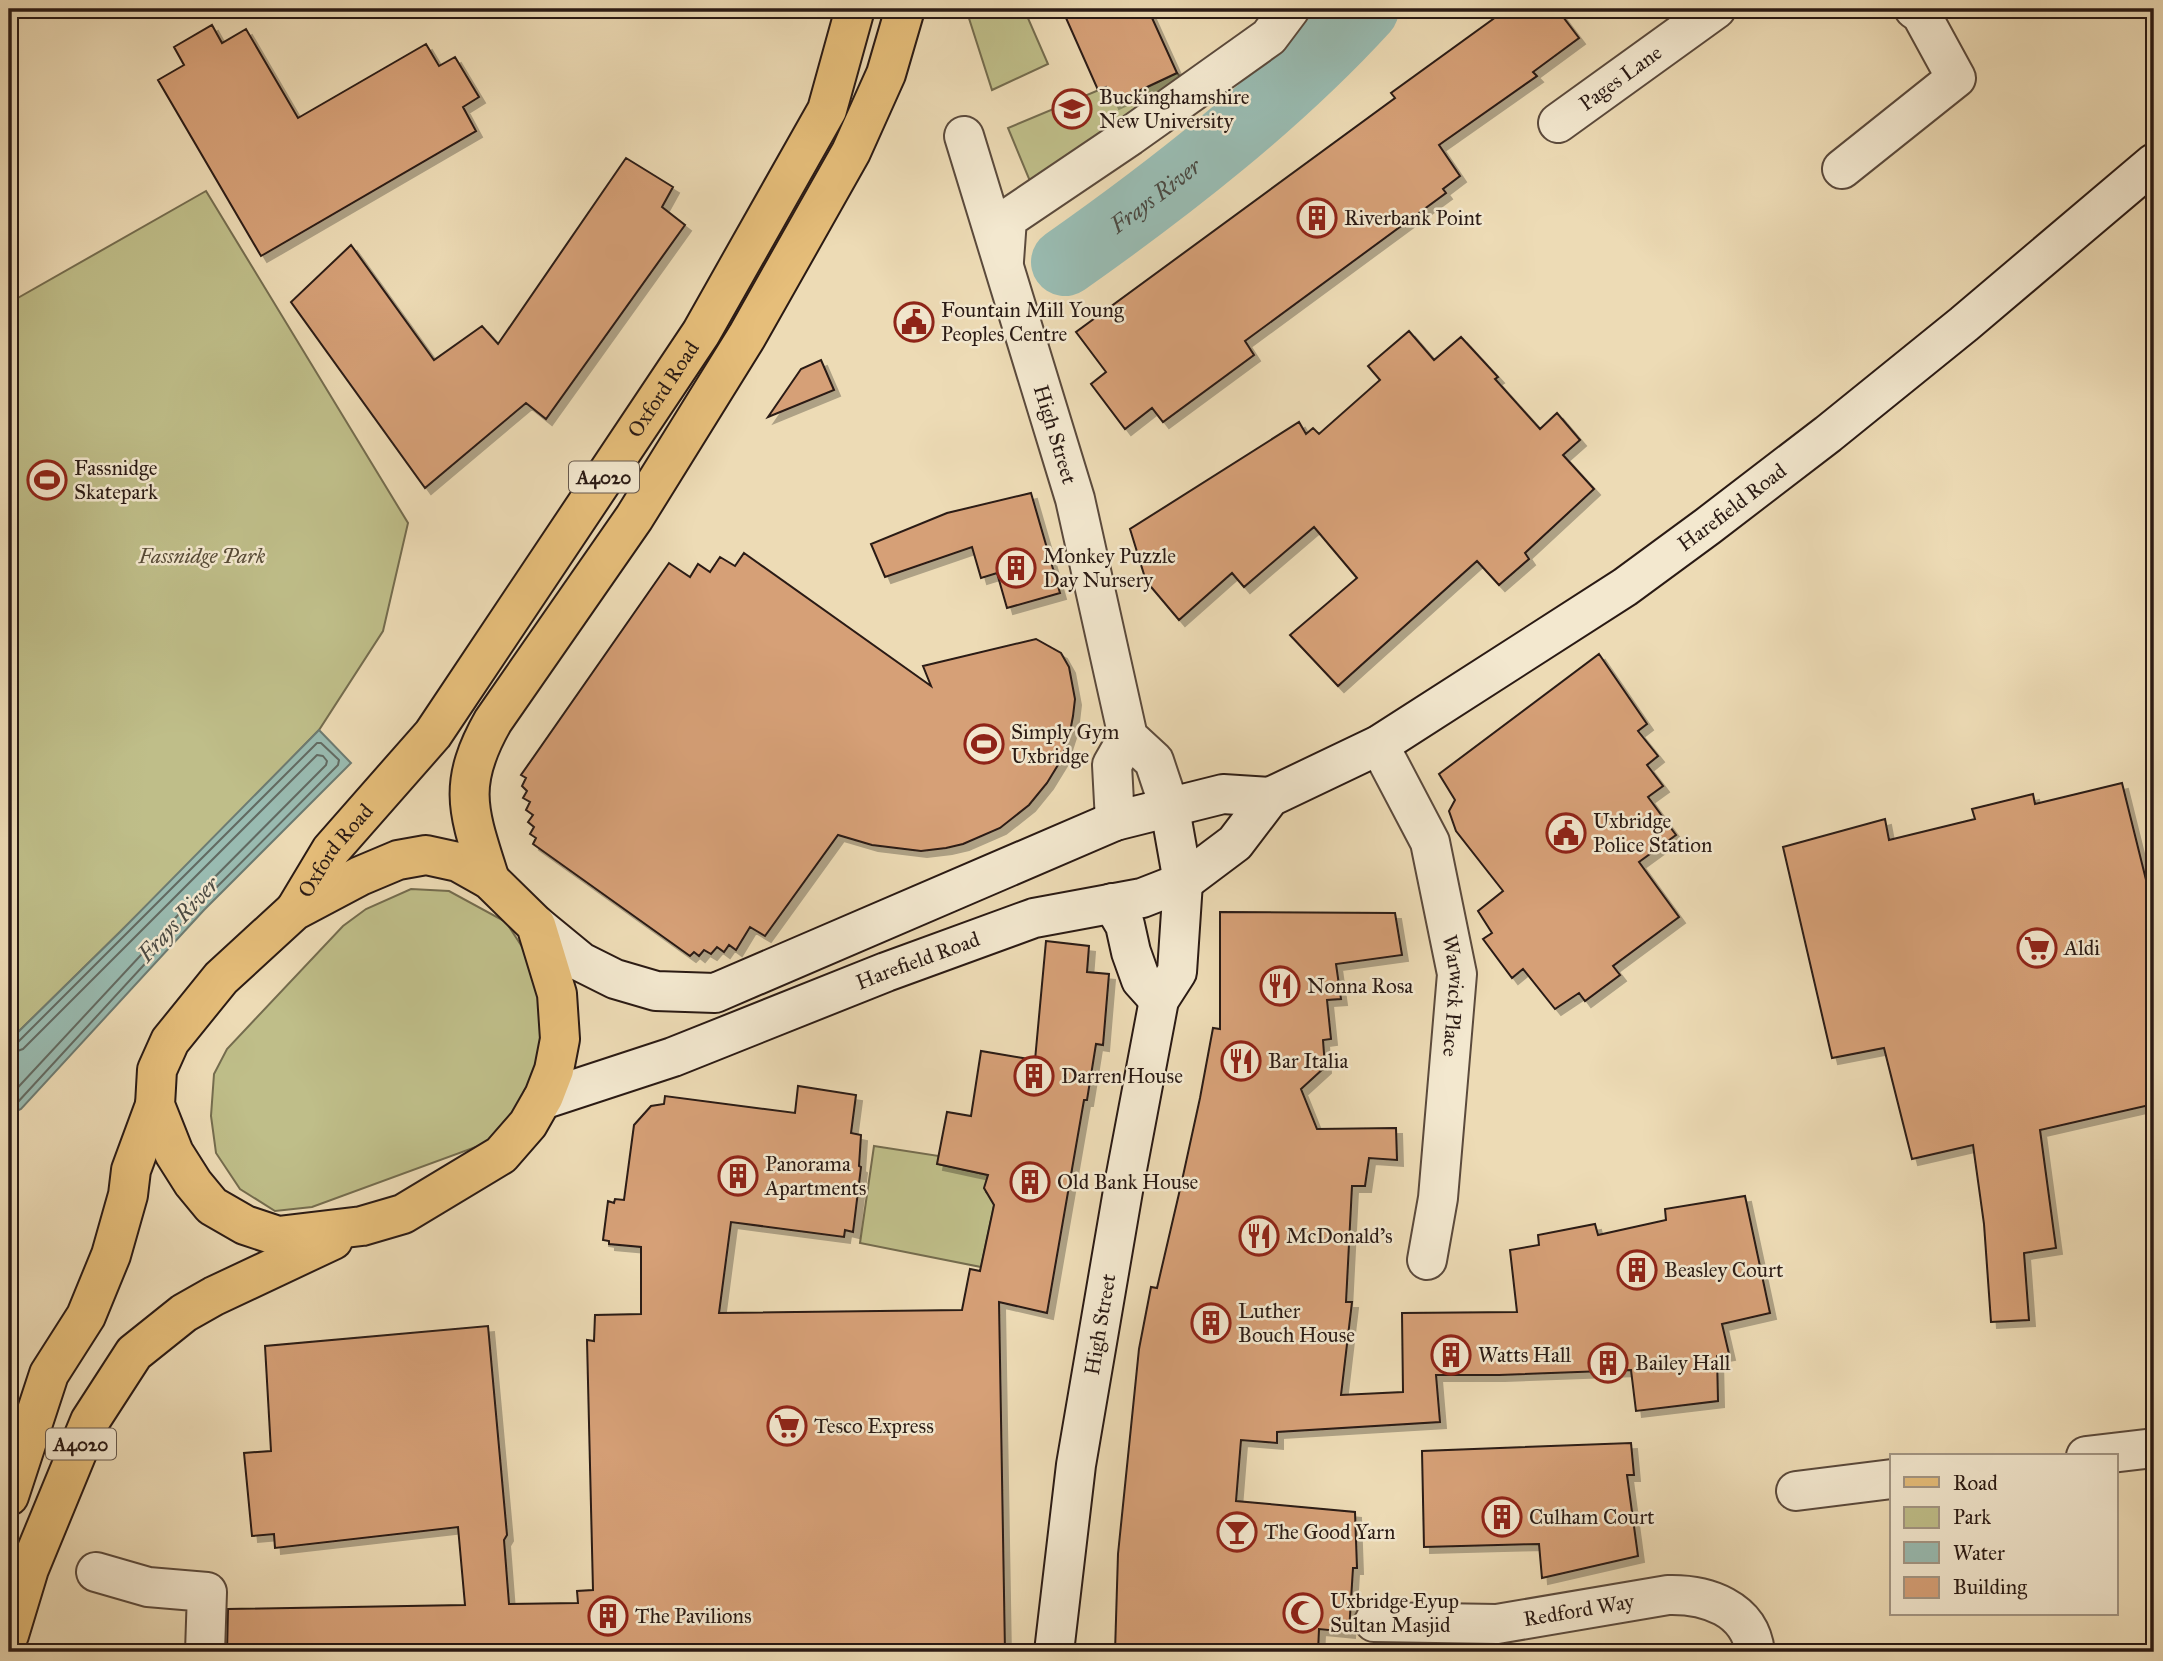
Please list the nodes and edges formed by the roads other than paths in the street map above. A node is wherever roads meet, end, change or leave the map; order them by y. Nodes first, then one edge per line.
1 (855, 9) edge
2 (905, 9) edge
3 (1290, 9) edge
4 (1716, 9) edge
5 (1914, 9) edge
6 (1558, 124) dead end
7 (964, 136) dead end
8 (2154, 163) edge
9 (1842, 169) dead end
10 (1004, 266) junction
11 (1128, 737) junction
12 (1379, 745) junction
13 (1270, 797) junction
14 (1170, 809) junction
15 (1115, 821) junction
16 (489, 880) junction
17 (1183, 882) junction
18 (1112, 902) junction
19 (293, 911) junction
20 (536, 926) junction
21 (1159, 1000) junction
22 (541, 1100) junction
23 (155, 1105) junction
24 (362, 1226) junction
25 (1427, 1260) dead end
26 (2154, 1448) edge
27 (2103, 1454) edge
28 (1890, 1479) edge
29 (1796, 1491) dead end
30 (9, 1496) edge
31 (96, 1572) dead end
32 (1374, 1622) dead end
33 (9, 1635) edge
34 (205, 1652) edge
35 (1054, 1652) edge
36 (1755, 1652) edge

1 - 19 main road, Oxford Road / A4020
2 - 16 main road, Oxford Road / A4020
3 - 10 street
4 - 6 street, Pages Lane
5 - 9 street
7 - 10 street, High Street
8 - 12 street, Harefield Road
10 - 11 street, High Street
11 - 14 street
11 - 15 street
12 - 13 street, Harefield Road
12 - 25 street, Warwick Place
13 - 14 street, Harefield Road
13 - 17 street, Harefield Road
14 - 15 street, Harefield Road
14 - 17 street, High Street
15 - 20 street, Harefield Road
16 - 19 main road
16 - 20 main road
17 - 18 street, Harefield Road
17 - 21 street, High Street
18 - 21 street
18 - 22 street, Harefield Road
19 - 23 main road
20 - 22 main road
21 - 35 street, High Street
22 - 24 main road
23 - 24 main road
23 - 30 main road, A4020
24 - 33 main road, A4020
26 - 27 street
28 - 29 street
31 - 34 street
32 - 36 street, Redford Way

